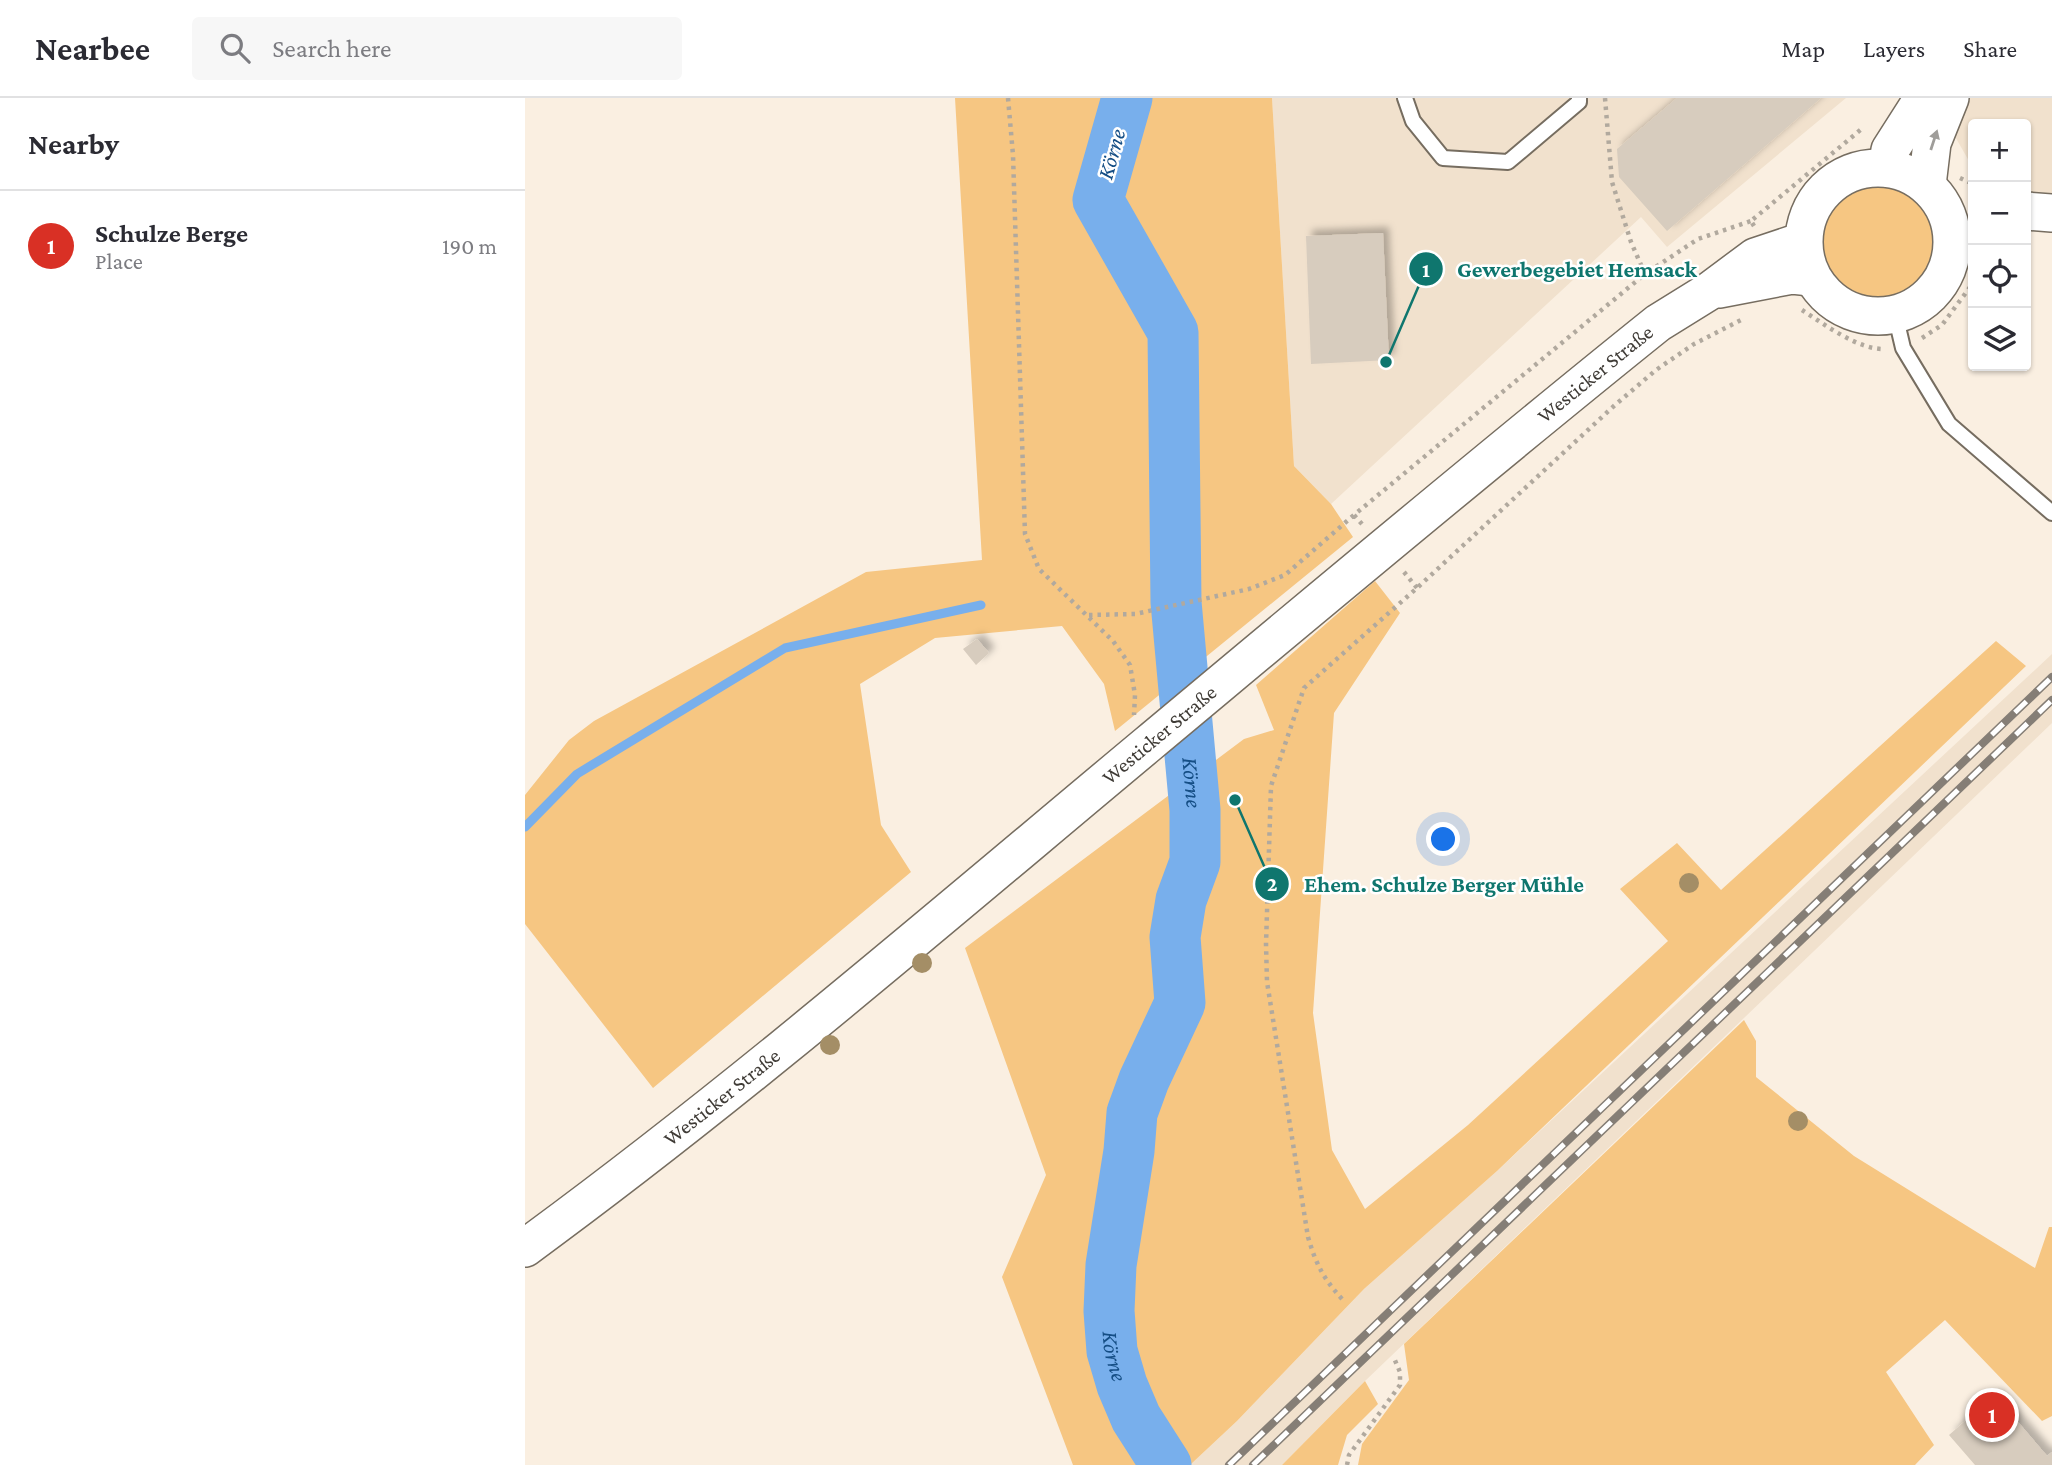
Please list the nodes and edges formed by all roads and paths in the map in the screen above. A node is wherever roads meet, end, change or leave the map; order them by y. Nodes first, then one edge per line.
1 (1009, 98) edge
2 (1405, 98) edge
3 (1579, 98) edge
4 (1605, 98) edge
5 (1927, 98) edge
6 (1950, 98) edge
7 (1918, 136) junction
8 (1887, 167) junction
9 (1969, 182) edge
10 (1949, 200) edge
11 (1963, 246) edge
12 (1776, 257) junction
13 (1645, 274) junction
14 (1968, 290) edge
15 (1752, 314) dead end
16 (1899, 331) junction
17 (2052, 513) edge
18 (1354, 515) junction
19 (1365, 527) dead end
20 (1403, 572) dead end
21 (1417, 588) junction
22 (525, 1248) edge
23 (1342, 1299) dead end
24 (1394, 1358) dead end
25 (1347, 1465) edge

1 - 18 path
2 - 3 lane
4 - 13 path
5 - 7 street
7 -> 6 street
7 - 8 street
7 - 9 path
7 - 10 street
7 - 12 path
8 - 10 street
8 - 12 street, Westicker Straße
10 - 11 street
11 - 16 street
12 - 13 path
12 - 16 street
12 - 16 path
12 - 22 street, Westicker Straße
13 - 18 path
14 - 16 path
15 - 21 path
16 - 17 lane
18 - 19 path
20 - 21 path
21 - 23 path
24 - 25 path

